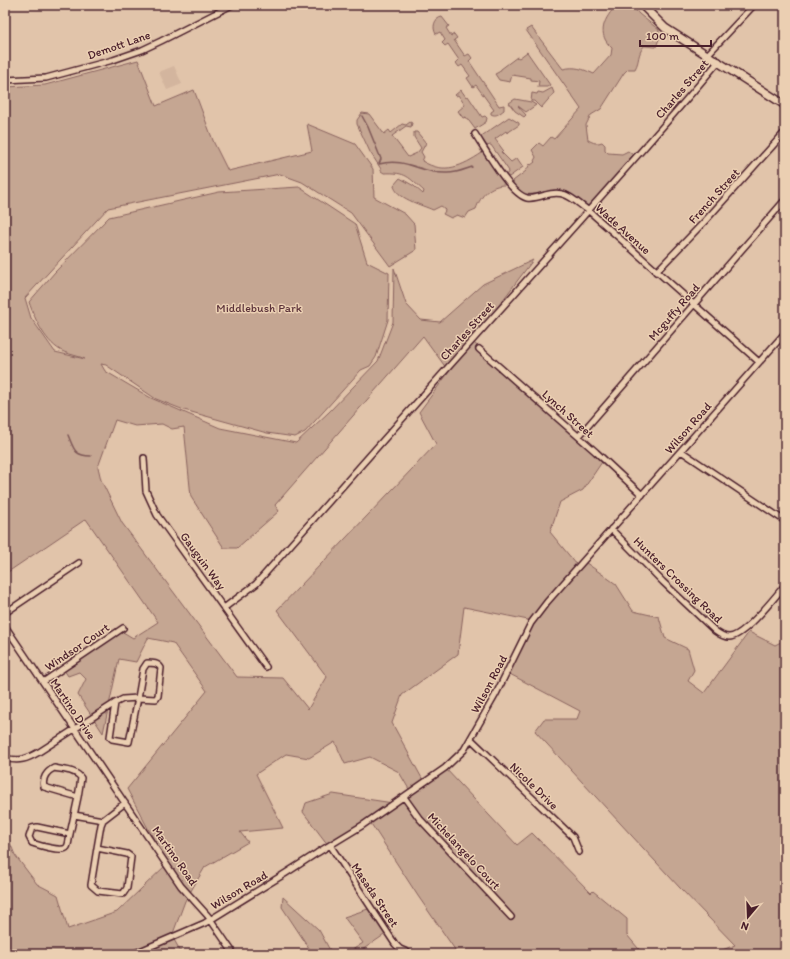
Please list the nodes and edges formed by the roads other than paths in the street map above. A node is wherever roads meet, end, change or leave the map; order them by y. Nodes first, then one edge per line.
1 (232, 5) edge
2 (642, 5) edge
3 (754, 5) edge
4 (708, 54) junction
5 (719, 61) junction
6 (5, 80) edge
7 (785, 105) edge
8 (785, 132) edge
9 (475, 134) dead end
10 (785, 200) edge
11 (588, 211) junction
12 (656, 272) junction
13 (693, 305) junction
14 (785, 333) edge
15 (479, 349) dead end
16 (759, 362) junction
17 (579, 436) junction
18 (681, 451) junction
19 (144, 458) dead end
20 (642, 495) junction
21 (785, 521) edge
22 (611, 528) junction
23 (79, 563) dead end
24 (785, 585) edge
25 (224, 608) junction
26 (5, 613) edge
27 (5, 626) edge
28 (123, 628) dead end
29 (266, 667) dead end
30 (43, 682) junction
31 (138, 698) junction
32 (115, 703) junction
33 (75, 729) junction
34 (471, 739) junction
35 (5, 758) edge
36 (78, 797) junction
37 (404, 797) junction
38 (125, 803) junction
39 (74, 815) junction
40 (103, 820) junction
41 (70, 834) junction
42 (330, 845) junction
43 (97, 848) junction
44 (579, 852) dead end
45 (511, 917) dead end
46 (210, 919) junction
47 (407, 952) dead end
48 (133, 954) edge
49 (234, 954) edge

1 - 6 street, Demott Lane
2 - 4 main road
3 - 4 street
4 - 5 main road
5 - 7 main road
5 - 11 street, Charles Street
8 - 12 street, French Street
9 - 11 street, Wade Avenue
10 - 13 street, Mcguffy Road
11 - 12 street, Wade Avenue
11 - 25 street, Charles Street
12 - 13 street, Wade Avenue
13 - 16 street, Wade Avenue
13 - 17 street, Mcguffy Road
14 - 16 street, Wilson Road
15 - 17 street, Lynch Street
16 - 18 street, Wilson Road
17 - 20 street, Lynch Street
18 - 20 street, Wilson Road
18 - 21 street
19 - 25 street, Gauguin Way
20 - 22 street, Wilson Road
22 - 24 street, Hunters Crossing Road
22 - 34 street, Wilson Road
23 - 26 street
25 - 29 street, Gauguin Way
27 - 30 street, Martino Drive
28 - 30 street, Windsor Court
30 - 33 street, Martino Drive
31 - 31 street
31 - 32 street
31 - 32 street
32 - 33 street
33 - 35 street
33 - 38 street, Martino Drive
34 - 37 street, Wilson Road
34 - 44 street, Nicole Drive
36 - 36 street
36 - 39 street
37 - 42 street, Wilson Road
37 - 45 street, Michelangelo Court
38 - 40 street
38 - 46 street, Martino Road
39 - 40 street
39 - 41 street
40 - 43 street
41 - 41 street
42 - 46 street, Wilson Road
42 - 47 street, Masada Street
43 - 43 street
46 - 48 street, Wilson Road
46 - 49 street, Martino Road

